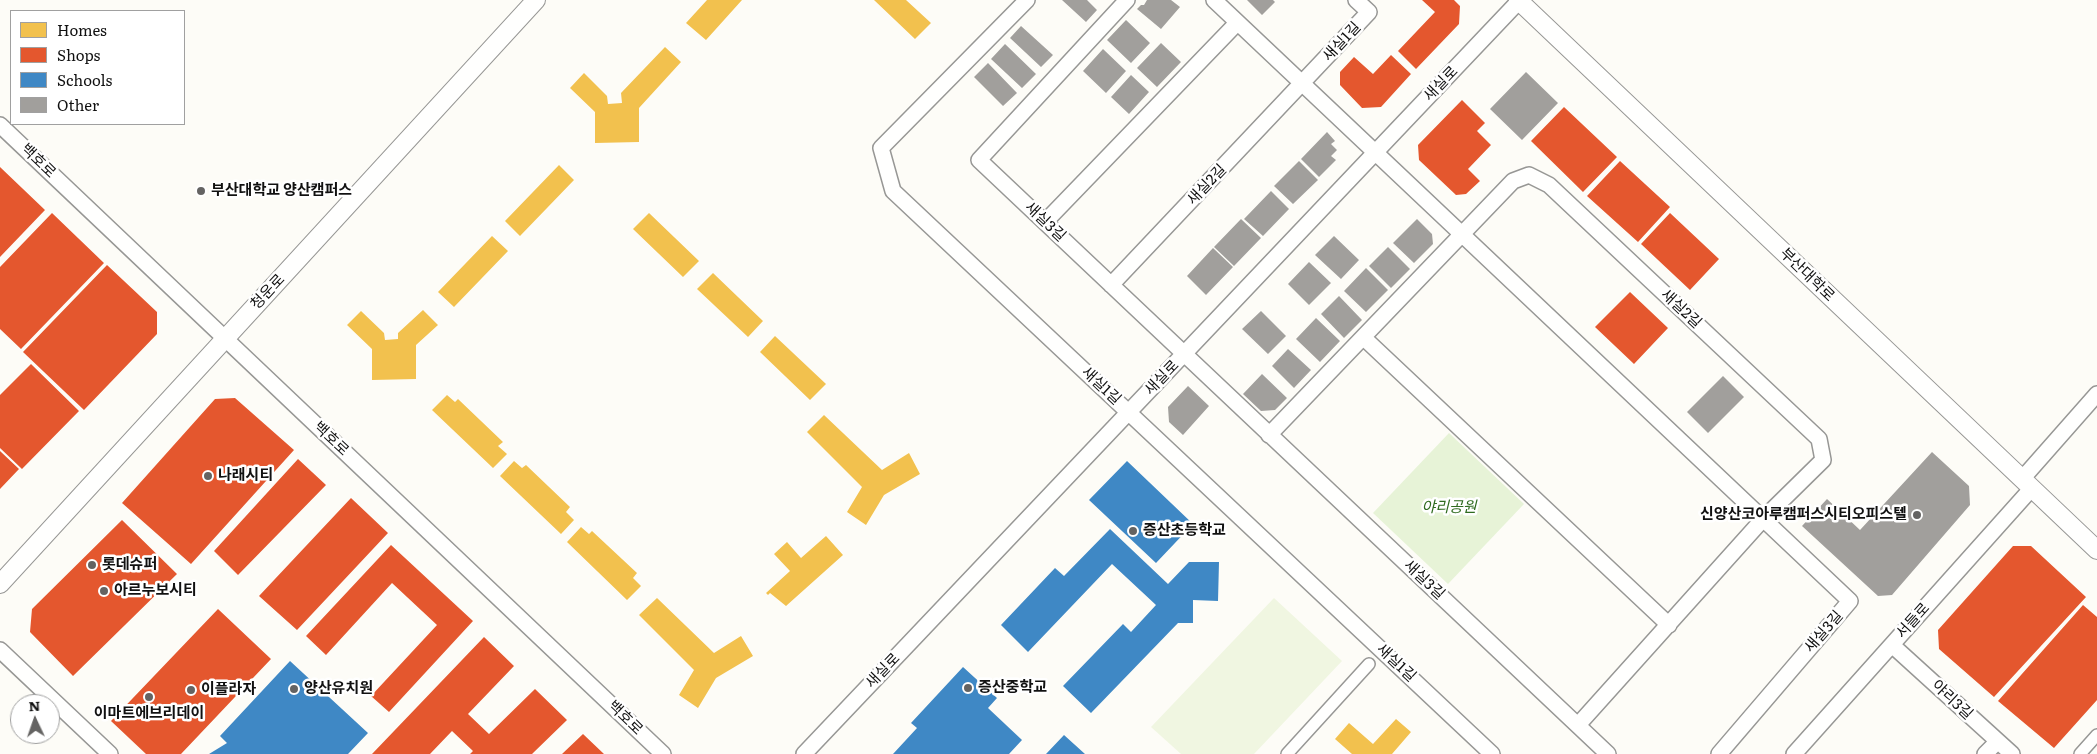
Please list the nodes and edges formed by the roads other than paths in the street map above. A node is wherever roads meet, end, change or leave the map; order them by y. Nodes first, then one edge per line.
1 (536, 0) edge
2 (1027, 0) edge
3 (1127, 0) edge
4 (1214, 0) edge
5 (1356, 0) edge
6 (1519, 1) edge
7 (1237, 23) junction
8 (1303, 84) junction
9 (0, 125) edge
10 (1375, 153) junction
11 (1045, 222) junction
12 (1461, 234) junction
13 (1111, 285) junction
14 (1364, 338) junction
15 (225, 339) junction
16 (1184, 355) junction
17 (2097, 394) edge
18 (1128, 412) junction
19 (1270, 435) junction
20 (2027, 483) junction
21 (1764, 518) junction
22 (2097, 550) edge
23 (0, 584) edge
24 (1669, 624) junction
25 (1892, 644) junction
26 (0, 650) edge
27 (1370, 664) dead end
28 (1578, 725) junction
29 (2097, 735) edge
30 (1997, 742) junction
31 (110, 754) edge
32 (663, 754) edge
33 (804, 754) edge
34 (1287, 754) edge
35 (1492, 754) edge
36 (1608, 754) edge
37 (1719, 754) edge
38 (1794, 754) edge
39 (1985, 754) edge
40 (2012, 754) edge
41 (2080, 754) edge

1 - 15 street, 청운로
2 - 18 street, 새실1길
3 - 11 street, 새실3길
4 - 7 street
5 - 8 street, 새실1길
6 - 10 street, 새실로
6 - 20 street, 부산대학로
7 - 8 street
7 - 11 street
8 - 10 street
8 - 13 street, 새실2길
9 - 15 street, 백호로
10 - 12 street
10 - 16 street, 새실로
11 - 13 street, 새실3길
12 - 14 street, 새실2길
12 - 21 street
12 - 21 street, 새실2길
13 - 16 street, 새실3길
14 - 19 street
14 - 24 street
15 - 23 street, 청운로
15 - 32 street, 백호로
16 - 18 street, 새실로
16 - 19 street, 새실3길
17 - 20 street, 서들로
18 - 33 street, 새실로
18 - 35 street, 새실1길
19 - 28 street, 새실3길
20 - 22 street, 부산대학로
20 - 25 street, 서들로
21 - 24 street
21 - 37 street, 새실3길
24 - 28 street
25 - 30 street, 야리3길
25 - 38 street, 서들로
26 - 31 street
27 - 34 street
28 - 36 street, 새실3길
29 - 41 street
30 - 39 street
30 - 40 street, 야리3길

